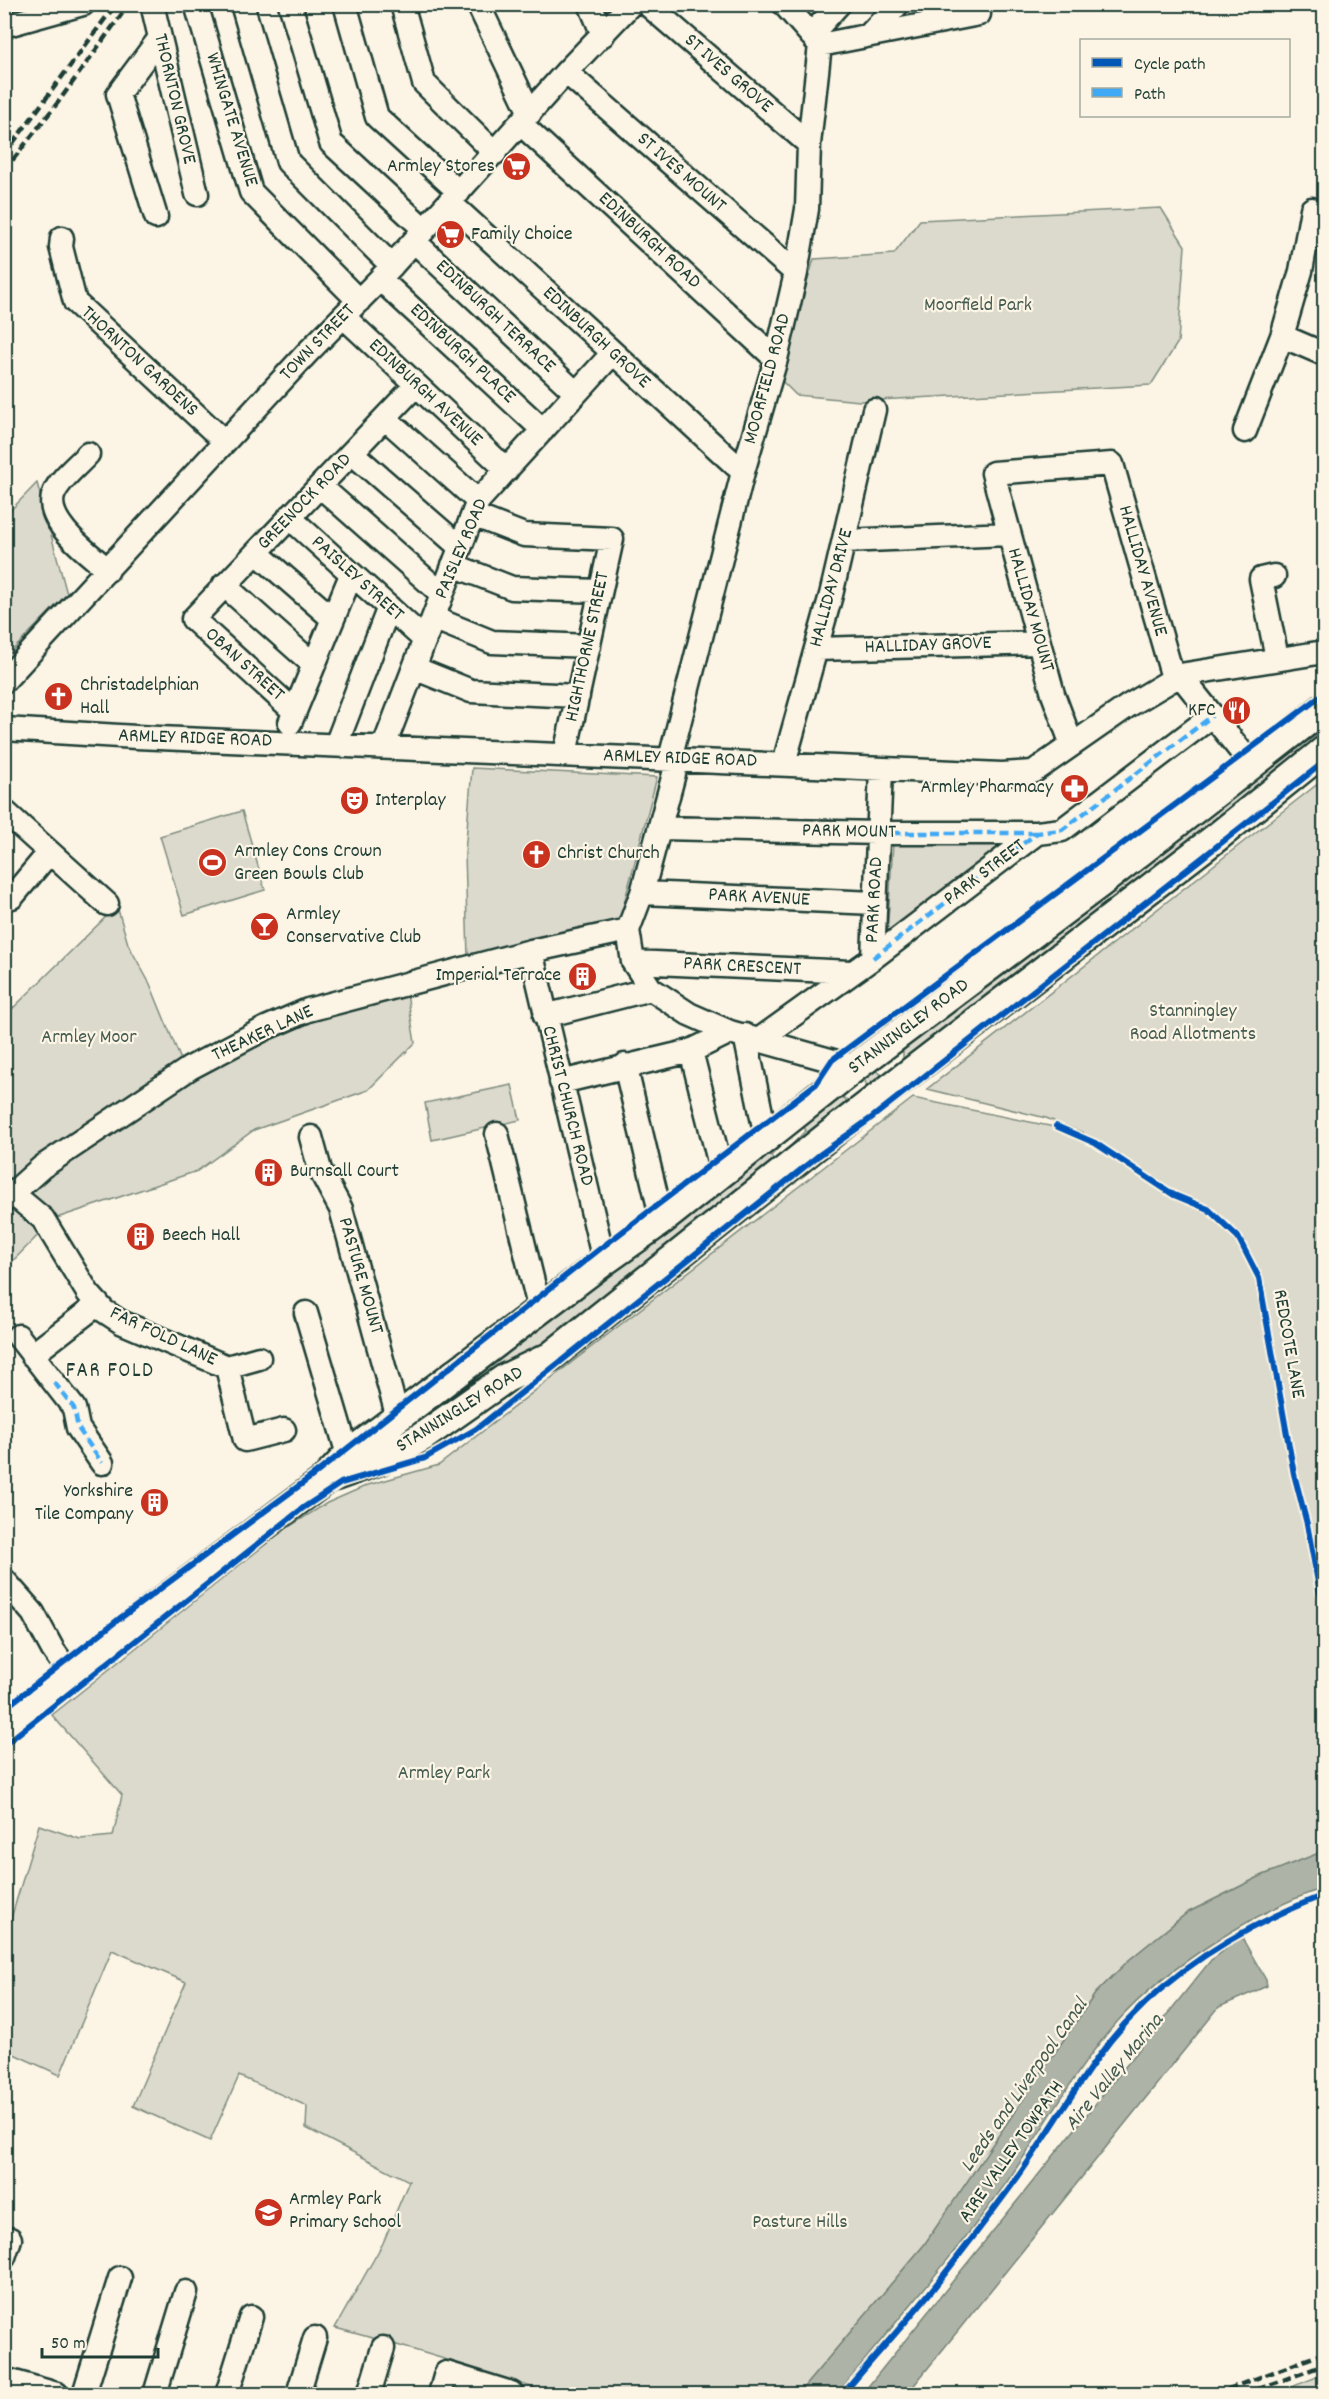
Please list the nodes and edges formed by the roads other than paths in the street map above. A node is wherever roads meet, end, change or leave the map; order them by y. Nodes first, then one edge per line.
1 (152, 4) edge
2 (196, 4) edge
3 (242, 4) edge
4 (290, 4) edge
5 (345, 4) edge
6 (402, 4) edge
7 (478, 4) edge
8 (590, 4) edge
9 (631, 4) edge
10 (647, 4) edge
11 (784, 4) edge
12 (839, 4) edge
13 (898, 4) edge
14 (74, 7) edge
15 (979, 14) dead end
16 (4, 26) edge
17 (603, 34) junction
18 (870, 35) junction
19 (159, 39) junction
20 (815, 40) junction
21 (566, 72) junction
22 (526, 119) junction
23 (809, 144) junction
24 (495, 153) junction
25 (197, 194) dead end
26 (454, 197) junction
27 (1312, 209) dead end
28 (156, 217) dead end
29 (419, 235) junction
30 (62, 238) dead end
31 (386, 272) junction
32 (796, 273) junction
33 (352, 309) junction
34 (1282, 336) junction
35 (612, 354) junction
36 (1324, 354) edge
37 (776, 358) junction
38 (416, 385) junction
39 (576, 393) junction
40 (874, 410) dead end
41 (386, 419) junction
42 (543, 430) junction
43 (1245, 431) dead end
44 (224, 441) junction
45 (352, 453) junction
46 (88, 454) dead end
47 (1112, 464) joint
48 (507, 470) junction
49 (743, 472) junction
50 (320, 486) junction
51 (476, 508) junction
52 (289, 517) junction
53 (1008, 534) junction
54 (845, 541) junction
55 (257, 553) junction
56 (457, 556) junction
57 (108, 570) junction
58 (351, 575) junction
59 (1274, 576) dead end
60 (225, 585) junction
61 (600, 591) junction
62 (442, 594) junction
63 (389, 608) junction
64 (433, 618) junction
65 (193, 619) joint
66 (333, 619) junction
67 (424, 640) junction
68 (1039, 643) junction
69 (589, 646) junction
70 (816, 649) junction
71 (1324, 652) edge
72 (1277, 658) junction
73 (314, 665) junction
74 (414, 668) junction
75 (1176, 676) junction
76 (4, 681) edge
77 (578, 696) junction
78 (1324, 708) edge
79 (295, 712) junction
80 (1212, 716) junction
81 (4, 729) edge
82 (282, 742) junction
83 (336, 745) junction
84 (1072, 745) junction
85 (384, 746) junction
86 (1324, 751) edge
87 (565, 754) junction
88 (674, 759) junction
89 (784, 764) junction
90 (1252, 765) junction
91 (882, 770) junction
92 (4, 811) edge
93 (661, 828) junction
94 (879, 833) junction
95 (1037, 833) junction
96 (49, 853) junction
97 (642, 893) junction
98 (12, 897) dead end
99 (875, 903) junction
100 (107, 904) dead end
101 (628, 930) junction
102 (531, 951) junction
103 (873, 958) junction
104 (633, 962) junction
105 (851, 972) junction
106 (651, 989) junction
107 (545, 1016) junction
108 (745, 1035) junction
109 (691, 1051) junction
110 (625, 1065) junction
111 (858, 1065) junction
112 (561, 1082) junction
113 (896, 1084) junction
114 (872, 1102) junction
115 (497, 1134) dead end
116 (311, 1137) dead end
117 (766, 1137) junction
118 (722, 1173) junction
119 (8, 1197) edge
120 (662, 1220) junction
121 (604, 1261) junction
122 (98, 1304) junction
123 (540, 1311) junction
124 (306, 1313) dead end
125 (18, 1336) dead end
126 (32, 1354) junction
127 (259, 1358) dead end
128 (227, 1367) junction
129 (398, 1418) junction
130 (284, 1430) dead end
131 (348, 1455) junction
132 (102, 1463) dead end
133 (325, 1480) junction
134 (4, 1580) edge
135 (70, 1674) junction
136 (4, 1725) edge
137 (120, 2278) dead end
138 (186, 2292) dead end
139 (251, 2317) dead end
140 (315, 2338) dead end
141 (383, 2348) dead end
142 (4, 2379) edge
143 (511, 2393) edge
144 (57, 2394) edge
145 (84, 2394) edge
146 (156, 2394) edge
147 (227, 2394) edge
148 (298, 2394) edge
149 (369, 2394) edge
150 (440, 2394) edge

1 - 19 street, THORNTON GROVE
2 - 33 street, WHINGATE AVENUE
3 - 31 street, EDINBURGH PLACE
4 - 29 street, EDINBURGH TERRACE
5 - 26 street, EDINBURGH GROVE
6 - 24 street
7 - 22 street
8 - 17 street
9 - 17 street, TOWN STREET
10 - 23 street, ST IVES GROVE
11 - 20 street
12 - 20 street
13 - 18 street
14 - 16 street
15 - 18 street
17 - 21 street, TOWN STREET
18 - 20 street
19 - 25 street, THORNTON GROVE
19 - 28 street
20 - 23 street, MOORFIELD ROAD
21 - 22 street, TOWN STREET
21 - 32 street, ST IVES MOUNT
22 - 24 street, TOWN STREET
22 - 37 street, EDINBURGH ROAD
23 - 32 street, MOORFIELD ROAD
24 - 26 street, TOWN STREET
26 - 29 street, TOWN STREET
26 - 35 street, EDINBURGH GROVE
27 - 34 street
29 - 31 street, TOWN STREET
29 - 39 street, EDINBURGH TERRACE
30 - 44 street, THORNTON GARDENS
31 - 33 street, TOWN STREET
31 - 42 street, EDINBURGH PLACE
32 - 37 street, MOORFIELD ROAD
33 - 38 street, EDINBURGH AVENUE
33 - 44 street, TOWN STREET
34 - 36 street
34 - 43 street
35 - 39 street, PAISLEY ROAD
35 - 49 street, EDINBURGH GROVE
37 - 49 street, MOORFIELD ROAD
38 - 41 street, GREENOCK ROAD
38 - 48 street, EDINBURGH AVENUE
39 - 42 street, PAISLEY ROAD
40 - 54 street, HALLIDAY DRIVE
41 - 45 street, GREENOCK ROAD
41 - 51 street
42 - 48 street, PAISLEY ROAD
44 - 57 street, TOWN STREET
45 - 50 street, GREENOCK ROAD
45 - 56 street
46 - 57 street
47 - 53 street, HALLIDAY MOUNT
47 - 75 street, HALLIDAY AVENUE
48 - 51 street, PAISLEY ROAD
49 - 88 street, MOORFIELD ROAD
50 - 52 street, GREENOCK ROAD
50 - 62 street
51 - 56 street, PAISLEY ROAD
51 - 61 street, HIGHTHORNE STREET
52 - 55 street, GREENOCK ROAD
52 - 58 street, PAISLEY STREET
53 - 54 street
53 - 68 street, HALLIDAY MOUNT
54 - 70 street, HALLIDAY DRIVE
55 - 60 street, GREENOCK ROAD
55 - 66 street
56 - 61 street
56 - 62 street, PAISLEY ROAD
57 - 76 street, TOWN STREET
58 - 63 street, PAISLEY STREET
58 - 66 street
59 - 72 street
60 - 65 street, GREENOCK ROAD
60 - 73 street
61 - 69 street, HIGHTHORNE STREET
62 - 64 street, PAISLEY ROAD
63 - 67 street, PAISLEY STREET
63 - 83 street
64 - 67 street, PAISLEY ROAD
64 - 69 street
65 - 79 street, OBAN STREET
66 - 73 street
67 - 74 street, PAISLEY ROAD
68 - 70 street, HALLIDAY GROVE
68 - 84 street, HALLIDAY MOUNT
69 - 77 street, HIGHTHORNE STREET
70 - 89 street, HALLIDAY DRIVE
71 - 72 street, ARMLEY RIDGE ROAD
72 - 75 street, ARMLEY RIDGE ROAD
73 - 79 street
74 - 77 street
74 - 85 street, PAISLEY ROAD
75 - 80 street
75 - 84 street, ARMLEY RIDGE ROAD
77 - 87 street, HIGHTHORNE STREET
78 - 90 main road, STANNINGLEY ROAD
79 - 82 street
80 - 90 street
80 - 95 street, PARK STREET
81 - 82 street, ARMLEY RIDGE ROAD
82 - 83 street, ARMLEY RIDGE ROAD
83 - 85 street, ARMLEY RIDGE ROAD
84 - 91 street, ARMLEY RIDGE ROAD
85 - 87 street, ARMLEY RIDGE ROAD
86 - 113 main road, STANNINGLEY ROAD
87 - 88 street, ARMLEY RIDGE ROAD
88 - 89 street, ARMLEY RIDGE ROAD
88 - 93 street, MOORFIELD ROAD
89 - 91 street, ARMLEY RIDGE ROAD
90 - 111 main road, STANNINGLEY ROAD
91 - 94 street, PARK ROAD
92 - 96 street
93 - 94 street, PARK MOUNT
93 - 97 street, MOORFIELD ROAD
94 - 95 street, PARK MOUNT
94 - 99 street, PARK ROAD
95 - 103 street, PARK STREET
96 - 98 street
96 - 100 street
97 - 99 street, PARK AVENUE
97 - 101 street, MOORFIELD ROAD
99 - 103 street, PARK ROAD
101 - 102 street, THEAKER LANE
101 - 104 street, MOORFIELD ROAD
102 - 107 street, CHRIST CHURCH ROAD
102 - 119 street, THEAKER LANE
103 - 105 street, PARK STREET
104 - 105 street, PARK CRESCENT
104 - 106 street, MOORFIELD ROAD
105 - 108 street, PARK STREET
106 - 107 street
106 - 108 street, MOORFIELD ROAD
107 - 112 street, CHRIST CHURCH ROAD
108 - 109 street, PARK STREET
108 - 111 street, MOORFIELD ROAD
108 - 117 street
109 - 110 street, PARK STREET
109 - 118 street
110 - 112 street, PARK STREET
110 - 120 street
111 - 113 main road
111 - 114 main road
111 - 117 main road, STANNINGLEY ROAD
112 - 121 street, CHRIST CHURCH ROAD
113 - 114 main road, STANNINGLEY ROAD
114 - 133 main road, STANNINGLEY ROAD
115 - 123 street
116 - 129 street, PASTURE MOUNT
117 - 118 main road, STANNINGLEY ROAD
118 - 120 main road, STANNINGLEY ROAD
119 - 122 street, FAR FOLD LANE
120 - 121 main road, STANNINGLEY ROAD
121 - 123 main road, STANNINGLEY ROAD
122 - 126 street
122 - 128 street, FAR FOLD LANE
123 - 129 main road, STANNINGLEY ROAD
124 - 131 street
125 - 126 street
126 - 132 street
127 - 128 street, FAR FOLD LANE
128 - 130 street, FAR FOLD LANE
129 - 131 main road, STANNINGLEY ROAD
131 - 133 main road, STANNINGLEY ROAD
133 - 135 main road, STANNINGLEY ROAD
134 - 135 street
135 - 136 main road, STANNINGLEY ROAD
137 - 145 street
138 - 146 street
139 - 147 street
140 - 148 street
141 - 149 street
142 - 144 street
143 - 150 street

